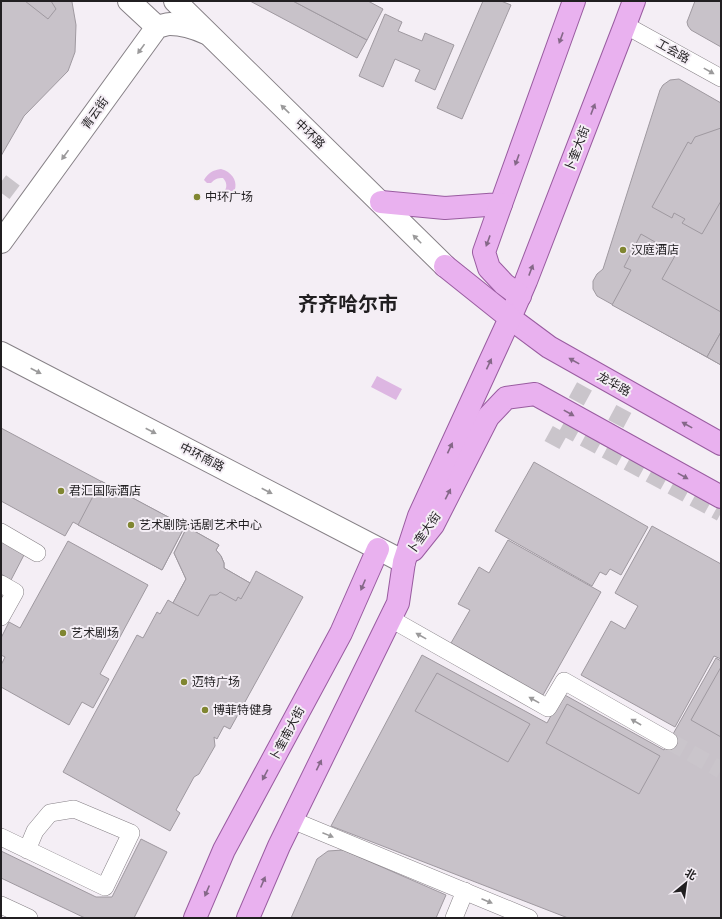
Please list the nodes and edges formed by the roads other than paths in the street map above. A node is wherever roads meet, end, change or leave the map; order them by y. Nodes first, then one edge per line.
1 (129, 1) edge
2 (175, 1) edge
3 (574, 1) edge
4 (634, 1) edge
5 (626, 25) junction
6 (157, 27) junction
7 (209, 34) junction
8 (721, 78) edge
9 (381, 202) junction
10 (501, 204) junction
11 (1, 242) edge
12 (445, 266) joint
13 (520, 296) junction
14 (510, 318) junction
15 (1, 354) edge
16 (721, 444) edge
17 (721, 497) edge
18 (1, 532) edge
19 (378, 549) junction
20 (37, 553) dead end
21 (404, 562) junction
22 (1, 584) edge
23 (1, 617) edge
24 (391, 619) junction
25 (669, 741) tunnel mouth
26 (292, 820) junction
27 (1, 837) edge
28 (27, 850) junction
29 (465, 891) junction
30 (1, 905) edge
31 (29, 918) edge
32 (195, 918) edge
33 (248, 918) edge
34 (454, 918) edge
35 (529, 918) edge

1 - 6 main road
2 - 7 main road, 中环路
3 -> 10 main road
4 - 5 main road, 卜奎大街
5 -> 8 street, 工会路
13 -> 5 main road, 卜奎大街
6 - 7 main road
6 -> 11 main road, 青云街
9 -> 7 main road, 中环路
9 - 10 main road
12 -> 9 main road, 中环路
10 -> 13 main road
12 - 14 main road, 龙华路
13 - 14 main road, 卜奎大街
16 -> 14 main road, 龙华路
21 -> 14 main road, 卜奎大街
15 -> 19 main road, 中环南路
21 -> 17 main road, 卜奎大街
18 - 20 street
19 - 21 main road, 中环南路
19 -> 32 main road, 卜奎南大街
21 - 24 main road
22 - 23 street
25 -> 24 street
26 -> 24 main road
26 -> 29 street
33 -> 26 main road
27 - 28 street
28 - 28 street
29 - 34 street
29 -> 35 street
30 - 31 street

